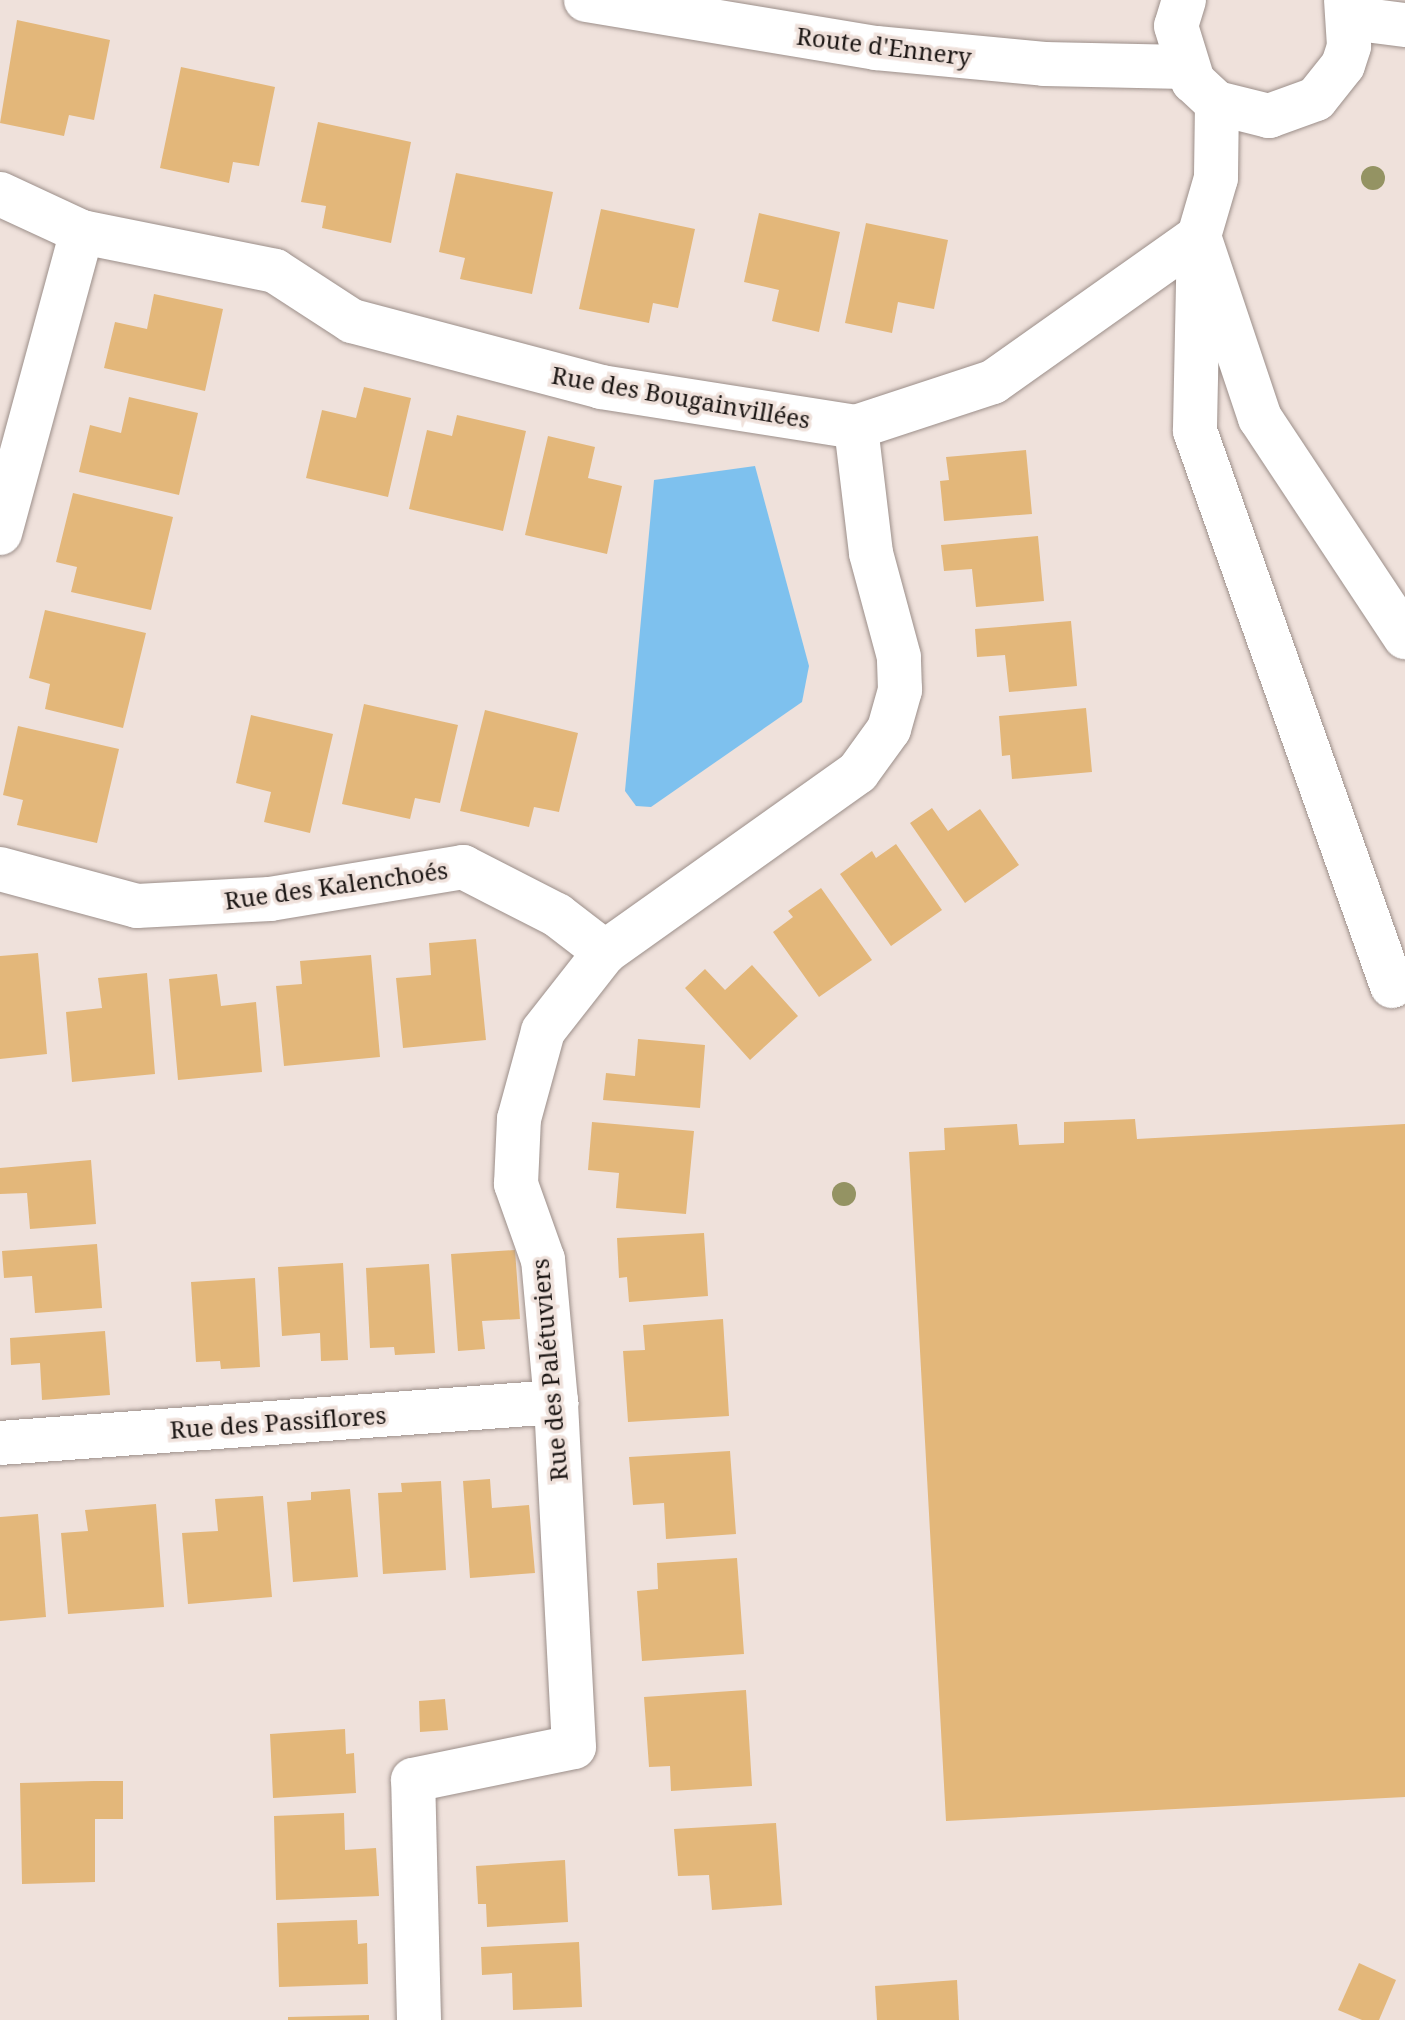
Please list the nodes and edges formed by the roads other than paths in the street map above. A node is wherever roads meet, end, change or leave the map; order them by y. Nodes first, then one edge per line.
1 (586, 0) edge
2 (1184, 0) edge
3 (1348, 9) edge
4 (1405, 25) edge
5 (1185, 67) junction
6 (1217, 103) junction
7 (0, 194) edge
8 (82, 232) junction
9 (1199, 236) junction
10 (856, 427) junction
11 (0, 533) edge
12 (1405, 637) edge
13 (0, 869) edge
14 (605, 952) junction
15 (1392, 986) dead end
16 (556, 1402) junction
17 (0, 1443) edge
18 (419, 2020) edge

1 - 5 street, Route d'Ennery
2 - 5 street
3 - 4 street
3 - 6 street
5 - 6 street
6 - 9 street
7 - 8 street, Rue des Bougainvillées
8 - 10 street, Rue des Bougainvillées
8 - 11 street
9 - 10 street, Rue des Bougainvillées
9 - 12 street
9 - 15 street
10 - 14 street, Rue des Palétuviers
13 - 14 street, Rue des Kalenchoés
14 - 16 street, Rue des Palétuviers
16 - 17 street, Rue des Passiflores
16 - 18 street, Rue des Palétuviers

